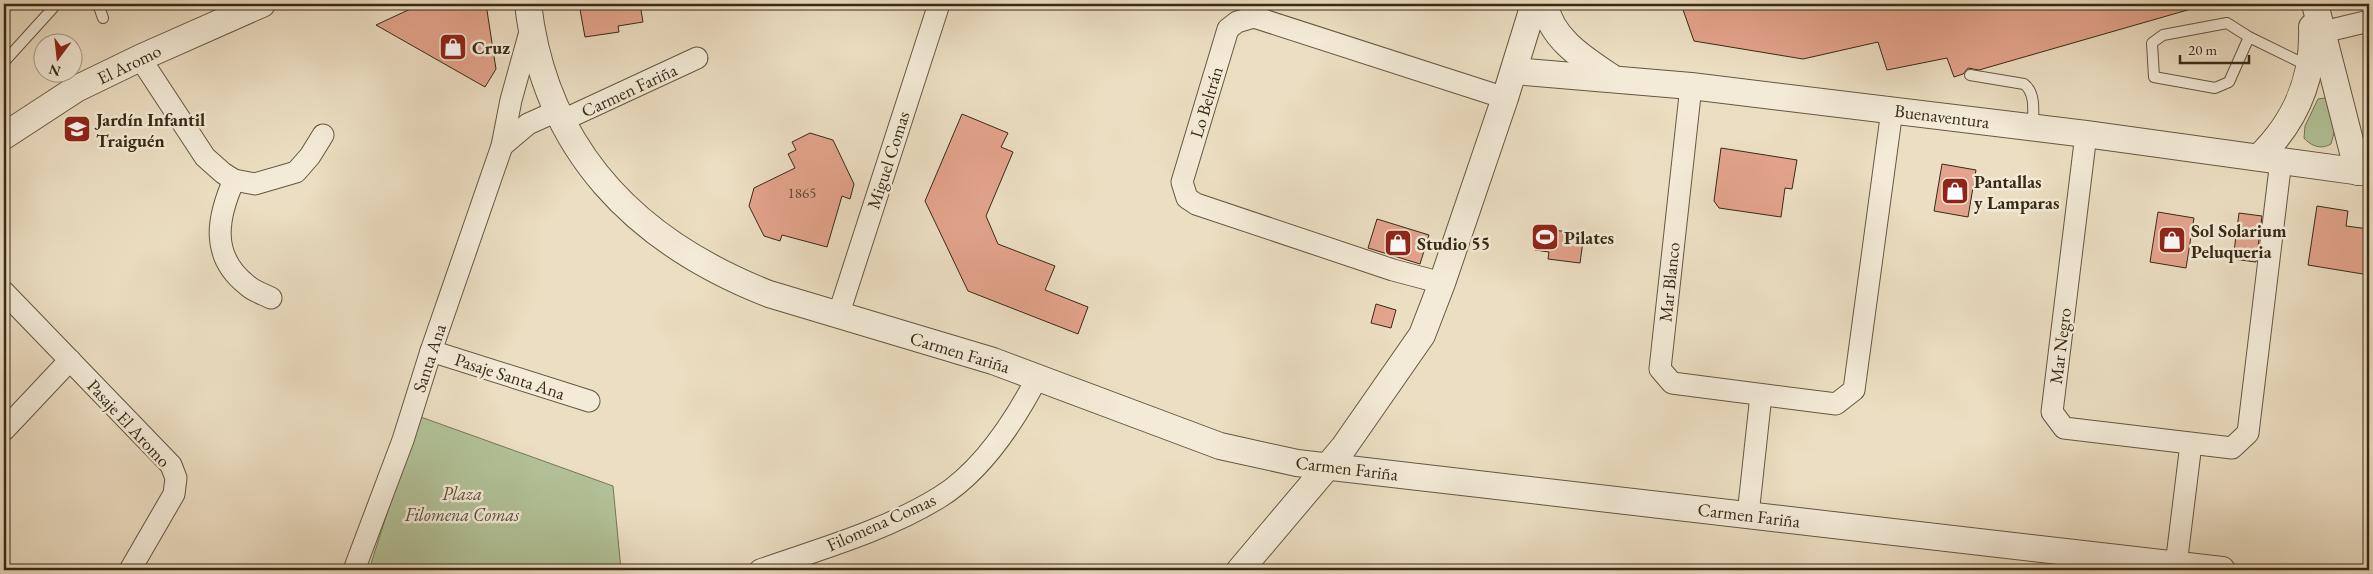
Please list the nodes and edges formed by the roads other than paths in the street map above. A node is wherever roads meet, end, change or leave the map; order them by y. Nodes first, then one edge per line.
1 (54, 4) edge
2 (98, 4) edge
3 (262, 4) edge
4 (939, 4) edge
5 (1534, 4) edge
6 (1545, 4) edge
7 (2311, 4) edge
8 (2315, 4) edge
9 (530, 16) edge
10 (103, 18) dead end
11 (2369, 21) edge
12 (2323, 32) junction
13 (2249, 37) junction
14 (140, 58) junction
15 (697, 58) dead end
16 (4, 62) edge
17 (2311, 68) junction
18 (1514, 71) junction
19 (1970, 75) dead end
20 (1614, 79) junction
21 (1691, 86) junction
22 (1505, 98) junction
23 (1892, 110) junction
24 (559, 116) junction
25 (2033, 127) junction
26 (2086, 134) junction
27 (323, 135) dead end
28 (4, 136) edge
29 (502, 146) junction
30 (2270, 158) junction
31 (2364, 173) edge
32 (234, 180) junction
33 (1442, 283) junction
34 (4, 292) edge
35 (271, 298) dead end
36 (838, 316) junction
37 (431, 351) junction
38 (70, 360) junction
39 (1037, 378) junction
40 (1761, 395) junction
41 (589, 401) dead end
42 (4, 430) edge
43 (2190, 444) junction
44 (1326, 467) junction
45 (1748, 514) junction
46 (2176, 565) junction
47 (130, 570) edge
48 (354, 570) edge
49 (760, 570) edge
50 (1240, 570) edge
51 (2222, 570) edge

1 - 16 lane
2 - 10 lane
3 - 14 street, El Aromo
4 - 36 street, Miguel Comas
5 - 18 street
6 - 20 street
7 - 17 street
8 - 12 street
9 - 24 street, Carmen Fariña
9 - 29 street, Santa Ana
11 - 12 street
12 - 31 street
13 - 13 lane
13 - 17 lane
14 - 28 street, El Aromo
14 - 32 street
15 - 24 street, Carmen Fariña
17 - 30 street
18 - 20 street, Buenaventura
18 - 22 street
19 - 25 lane
20 - 21 street, Buenaventura
21 - 23 street, Buenaventura
21 - 40 street, Mar Blanco
22 - 33 street
22 - 33 street, Lo Beltrán
23 - 25 street, Buenaventura
23 - 40 street, Mar Blanco
24 - 29 street
24 - 36 street, Carmen Fariña
25 - 26 street, Buenaventura
26 - 30 street, Buenaventura
26 - 43 street, Mar Negro
27 - 32 street
29 - 37 street, Santa Ana
30 - 31 street, Buenaventura
30 - 43 street, Mar Negro
32 - 35 street
33 - 44 street
34 - 38 street, Pasaje El Aromo
36 - 39 street, Carmen Fariña
37 - 41 street, Pasaje Santa Ana
37 - 48 street, Santa Ana
38 - 42 street
38 - 47 street, Pasaje El Aromo
39 - 44 street, Carmen Fariña
39 - 49 street, Filomena Comas
40 - 45 street
43 - 46 street
44 - 45 street, Carmen Fariña
44 - 50 street
45 - 46 street, Carmen Fariña
46 - 51 street, Carmen Fariña

